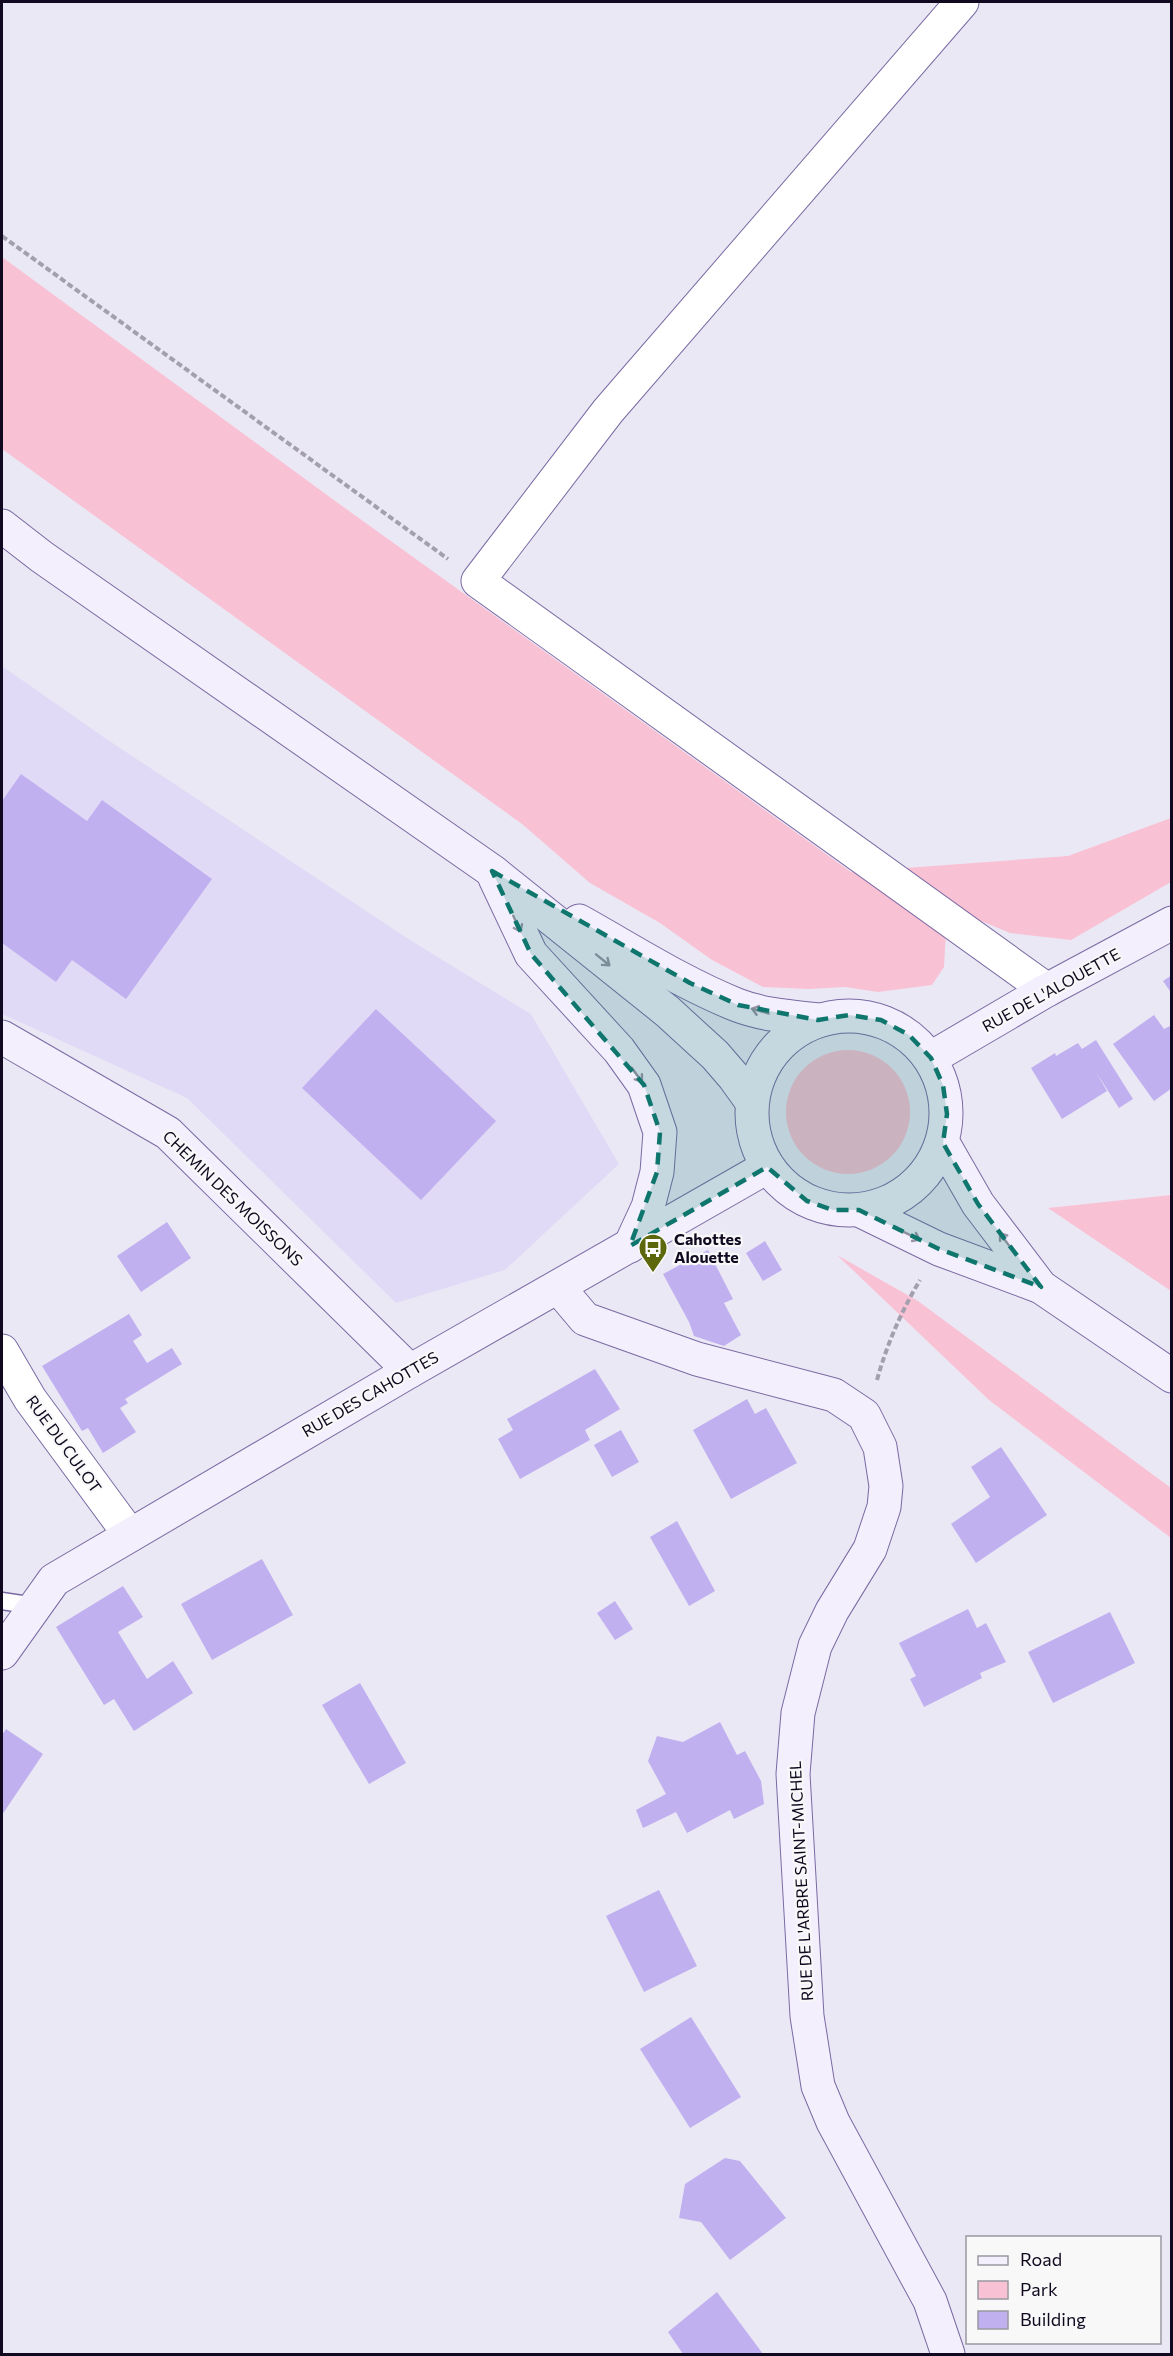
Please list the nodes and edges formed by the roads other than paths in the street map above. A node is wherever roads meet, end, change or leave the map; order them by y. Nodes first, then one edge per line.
1 (962, 2) edge
2 (2, 526) edge
3 (492, 871) junction
4 (1172, 923) edge
5 (1047, 990) junction
6 (818, 1020) junction
7 (2, 1037) edge
8 (931, 1058) junction
9 (752, 1102) junction
10 (943, 1143) junction
11 (767, 1167) junction
12 (859, 1210) junction
13 (630, 1246) junction
14 (558, 1287) junction
15 (1041, 1287) junction
16 (2, 1351) edge
17 (410, 1371) junction
18 (1172, 1376) edge
19 (130, 1535) junction
20 (2, 1601) edge
21 (35, 1606) junction
22 (2, 1653) edge
23 (948, 2355) edge

1 - 5 street
2 - 3 street
6 -> 3 street
3 -> 9 street
3 -> 13 street
4 - 5 street, RUE DE L'ALOUETTE
5 - 8 street, RUE DE L'ALOUETTE
6 - 8 street
6 - 9 street
7 - 17 street, CHEMIN DES MOISSONS
8 - 10 street
9 - 11 street
10 - 12 street
15 -> 10 street
11 - 12 street
11 - 13 street, RUE DES CAHOTTES
12 -> 15 street
13 - 14 street, RUE DES CAHOTTES
14 - 17 street, RUE DES CAHOTTES
14 - 23 street, RUE DE L'ARBRE SAINT-MICHEL
15 - 18 street
16 - 19 street, RUE DU CULOT
17 - 19 street, RUE DES CAHOTTES
19 - 21 street, RUE DES CAHOTTES
20 - 21 lane
21 - 22 street, RUE DES CAHOTTES

